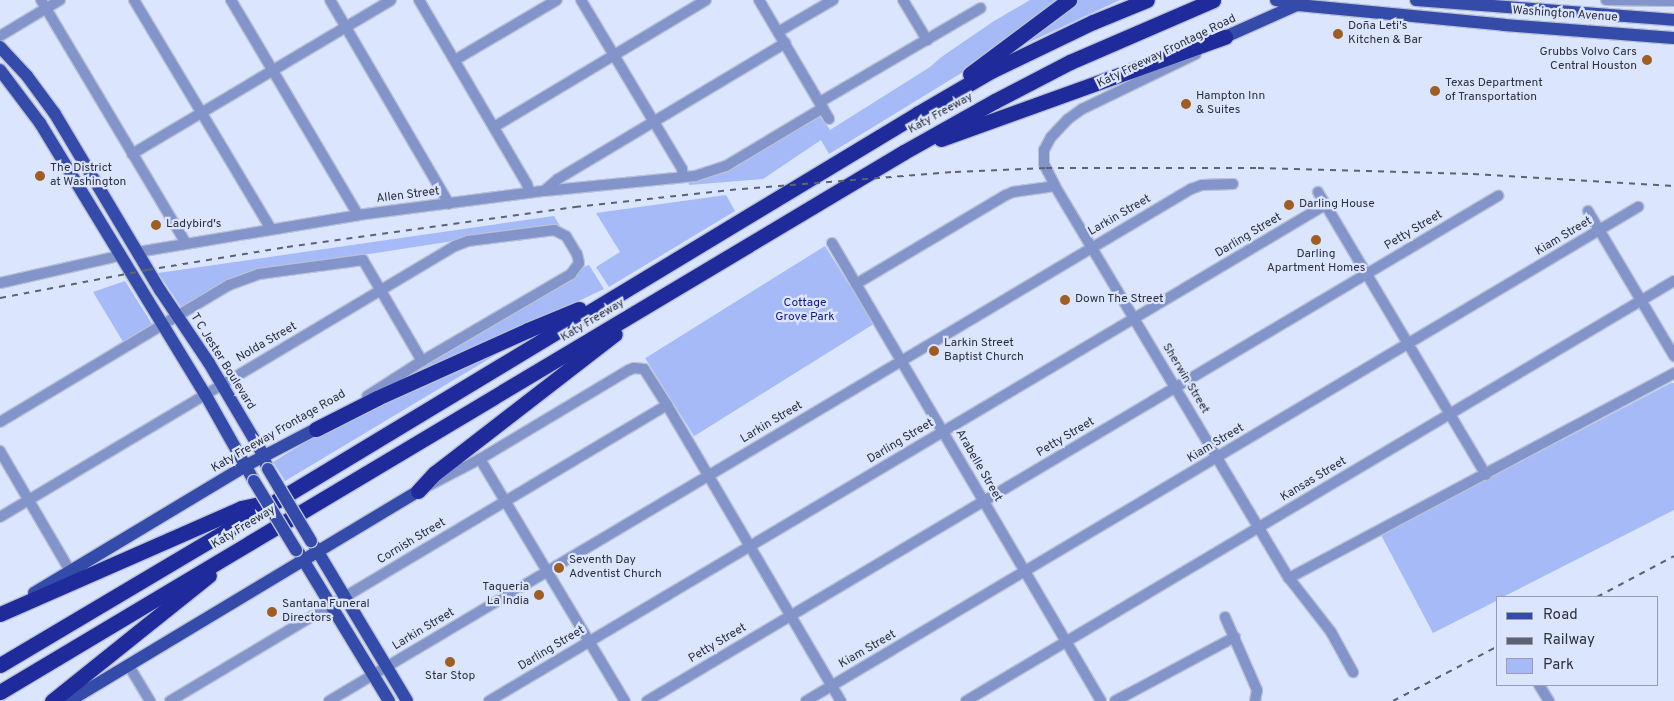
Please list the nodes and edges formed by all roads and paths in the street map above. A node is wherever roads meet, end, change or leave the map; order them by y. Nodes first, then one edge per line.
1 (60, 0) edge
2 (134, 0) edge
3 (232, 0) edge
4 (330, 0) edge
5 (391, 0) edge
6 (419, 0) edge
7 (557, 0) edge
8 (581, 0) edge
9 (706, 0) edge
10 (759, 0) edge
11 (833, 0) edge
12 (903, 0) edge
13 (1069, 0) edge
14 (1147, 0) edge
15 (1213, 0) edge
16 (1416, 0) edge
17 (1606, 0) edge
18 (1291, 1) edge
19 (1674, 1) edge
20 (1475, 2) edge
21 (44, 4) edge
22 (981, 8) dead end
23 (1514, 9) junction
24 (1674, 20) edge
25 (1504, 25) junction
26 (346, 26) junction
27 (778, 32) junction
28 (0, 36) edge
29 (1225, 37) junction
30 (1674, 38) edge
31 (927, 40) junction
32 (785, 44) junction
33 (0, 48) edge
34 (614, 55) junction
35 (455, 60) junction
36 (0, 70) edge
37 (273, 70) junction
38 (1092, 104) joint
39 (821, 105) junction
40 (201, 113) junction
41 (55, 114) junction
42 (917, 114) junction
43 (830, 119) dead end
44 (654, 122) junction
45 (40, 123) junction
46 (494, 126) junction
47 (904, 152) junction
48 (132, 154) junction
49 (683, 177) junction
50 (97, 183) junction
51 (1233, 184) dead end
52 (1055, 186) junction
53 (544, 191) junction
54 (81, 192) junction
55 (1318, 192) dead end
56 (530, 193) junction
57 (1498, 196) dead end
58 (449, 204) junction
59 (1325, 205) junction
60 (1638, 207) dead end
61 (1588, 211) dead end
62 (358, 215) junction
63 (271, 229) junction
64 (1600, 230) junction
65 (560, 231) joint
66 (184, 242) junction
67 (832, 243) dead end
68 (1092, 248) junction
69 (138, 252) junction
70 (120, 256) junction
71 (1366, 274) junction
72 (1674, 281) edge
73 (0, 283) edge
74 (856, 284) junction
75 (380, 291) junction
76 (622, 292) junction
77 (664, 296) junction
78 (1641, 300) junction
79 (178, 316) junction
80 (1135, 318) junction
81 (162, 326) junction
82 (1671, 343) edge
83 (1408, 344) junction
84 (1674, 356) edge
85 (422, 361) junction
86 (901, 361) junction
87 (1674, 373) edge
88 (221, 385) junction
89 (1176, 387) junction
90 (205, 394) junction
91 (668, 404) junction
92 (1450, 414) junction
93 (0, 422) edge
94 (316, 429) junction
95 (943, 432) junction
96 (0, 451) edge
97 (1217, 457) junction
98 (480, 458) junction
99 (266, 462) junction
100 (250, 471) junction
101 (709, 475) junction
102 (1486, 475) junction
103 (418, 491) junction
104 (29, 500) junction
105 (278, 500) junction
106 (505, 501) junction
107 (984, 501) junction
108 (0, 517) edge
109 (1259, 527) junction
110 (254, 539) junction
111 (750, 546) junction
112 (318, 552) junction
113 (304, 560) junction
114 (70, 571) junction
115 (547, 571) junction
116 (1026, 572) junction
117 (1289, 578) junction
118 (344, 596) junction
119 (331, 604) junction
120 (0, 614) edge
121 (791, 616) junction
122 (1225, 618) dead end
123 (1235, 637) junction
124 (589, 641) junction
125 (1066, 642) junction
126 (0, 665) edge
127 (129, 666) junction
128 (387, 667) junction
129 (1353, 672) dead end
130 (373, 675) junction
131 (832, 686) junction
132 (1541, 686) edge
133 (0, 692) edge
134 (52, 701) edge
135 (69, 701) edge
136 (150, 701) edge
137 (170, 701) edge
138 (329, 701) edge
139 (389, 701) edge
140 (407, 701) edge
141 (488, 701) edge
142 (625, 701) edge
143 (647, 701) edge
144 (806, 701) edge
145 (841, 701) edge
146 (966, 701) edge
147 (1101, 701) edge
148 (1115, 701) edge
149 (1255, 701) edge
150 (1549, 701) edge

1 - 21 street
2 - 40 street
3 - 37 street
4 - 26 street
5 - 26 street
6 - 35 street
7 - 35 street
8 - 34 street
9 - 34 street
10 - 27 street
11 - 27 street
12 - 31 street
13 - 42 highway
14 - 42 highway, Katy Freeway
15 - 47 highway, Katy Freeway
16 - 20 main road, Washington Avenue
17 - 19 street
18 - 25 main road, Washington Avenue
18 - 29 main road, Katy Freeway Frontage Road
20 - 23 main road, Washington Avenue
21 - 28 street
21 - 48 street
22 - 31 street, Allen Street
23 - 24 main road, Washington Avenue
23 - 25 main road
25 - 30 main road, Washington Avenue
26 - 37 street
26 - 58 street
27 - 32 street
29 - 38 street, Katy Freeway Frontage Road
29 - 47 highway
31 - 39 street, Allen Street
32 - 39 street
32 - 44 street
33 - 41 main road, T C Jester Boulevard
34 - 44 street
34 - 46 street
35 - 46 street
36 - 45 main road
37 - 40 street
37 - 62 street
38 - 52 street, Sherwin Street
39 - 43 street
39 - 49 street, Allen Street
40 - 48 street
40 - 63 street
41 - 45 main road
41 - 50 main road, T C Jester Boulevard
42 - 76 highway, Katy Freeway
44 - 49 street
44 - 53 street
45 - 54 main road
46 - 56 street
47 - 77 highway, Katy Freeway
48 - 66 street
49 - 53 street, Allen Street
50 - 54 main road
50 - 69 main road, T C Jester Boulevard
51 - 68 street, Larkin Street
52 - 68 street, Sherwin Street
52 - 74 street
53 - 56 street, Allen Street
54 - 70 main road
55 - 59 street
56 - 58 street, Allen Street
57 - 71 street, Petty Street
58 - 62 street, Allen Street
59 - 71 street
59 - 80 street, Darling Street
60 - 64 street, Kiam Street
61 - 64 street
62 - 63 street, Allen Street
63 - 66 street, Allen Street
64 - 78 street
64 - 83 street, Kiam Street
65 - 75 street, Nolda Street
65 - 85 street, Katy Freeway Frontage Road
66 - 69 street, Allen Street
67 - 74 street, Arabelle Street
68 - 80 street, Sherwin Street
68 - 86 street, Larkin Street
69 - 79 main road, T C Jester Boulevard
70 - 73 street
70 - 81 main road
71 - 83 street
71 - 89 street, Petty Street
72 - 78 street, Kansas Street
74 - 86 street, Arabelle Street
75 - 79 street
75 - 85 street
75 - 88 street, Nolda Street
76 - 94 highway
76 - 105 highway, Katy Freeway
77 - 103 highway
77 - 110 highway, Katy Freeway
78 - 82 street
78 - 92 street, Kansas Street
79 - 81 street
79 - 88 main road, T C Jester Boulevard
80 - 89 street, Sherwin Street
80 - 95 street, Darling Street
81 - 90 main road
81 - 93 street
82 - 84 street
83 - 92 street
83 - 97 street, Kiam Street
85 - 94 street, Katy Freeway Frontage Road
86 - 95 street, Arabelle Street
86 - 101 street, Larkin Street
87 - 102 street
88 - 90 street, Nolda Street
88 - 99 main road, T C Jester Boulevard
89 - 97 street, Sherwin Street
89 - 107 street, Petty Street
90 - 100 main road
90 - 104 street, Nolda Street
91 - 98 street
91 - 101 street
91 - 106 street, Cornish Street
92 - 102 street
92 - 109 street, Kansas Street
94 - 99 main road, Katy Freeway Frontage Road
95 - 107 street, Arabelle Street
95 - 111 street, Darling Street
96 - 104 street
97 - 109 street, Sherwin Street
97 - 116 street, Kiam Street
98 - 103 street
98 - 106 street
99 - 100 main road, Katy Freeway Frontage Road
99 - 112 main road, T C Jester Boulevard, bridge
100 - 113 main road, bridge
100 - 114 main road, Katy Freeway Frontage Road
101 - 111 street
101 - 115 street, Larkin Street
102 - 117 street
103 - 112 main road
104 - 108 street, Nolda Street
104 - 114 street
105 - 120 highway
105 - 126 highway, Katy Freeway
106 - 115 street
106 - 118 street, Cornish Street
107 - 116 street, Arabelle Street
107 - 121 street, Petty Street
109 - 117 street, Sherwin Street
109 - 125 street, Kansas Street
110 - 133 highway, Katy Freeway
110 - 134 highway
111 - 121 street
111 - 124 street, Darling Street
112 - 113 main road
112 - 118 main road, T C Jester Boulevard
113 - 119 main road
113 - 127 main road
114 - 120 main road, Katy Freeway Frontage Road
115 - 124 street
115 - 128 street, Larkin Street
116 - 125 street, Arabelle Street
116 - 131 street, Kiam Street
117 - 129 street, Sherwin Street
118 - 119 street, Cornish Street
118 - 128 main road, T C Jester Boulevard
119 - 130 main road
119 - 137 street, Cornish Street
121 - 131 street
121 - 143 street, Petty Street
122 - 123 street
123 - 148 street
123 - 149 street
124 - 141 street, Darling Street
124 - 142 street
125 - 146 street, Kansas Street
125 - 147 street, Arabelle Street
127 - 135 main road
127 - 136 street
128 - 130 street, Larkin Street
128 - 140 main road, T C Jester Boulevard
130 - 138 street, Larkin Street
130 - 139 main road
131 - 144 street, Kiam Street
131 - 145 street
132 - 150 street

